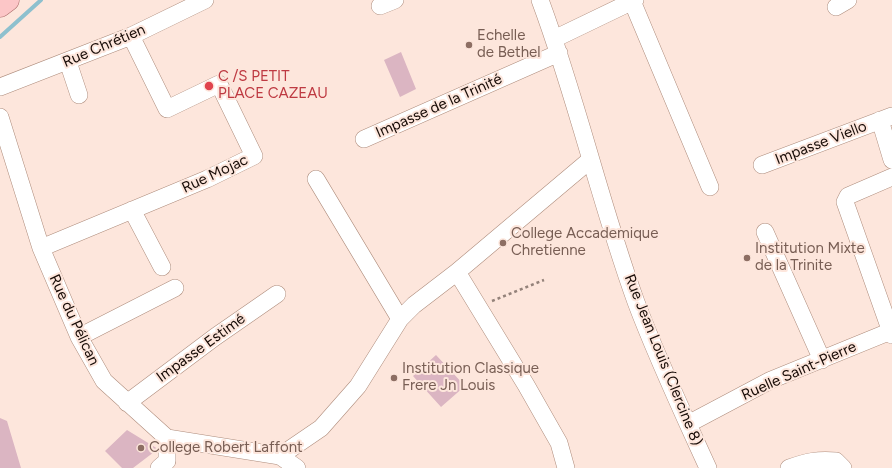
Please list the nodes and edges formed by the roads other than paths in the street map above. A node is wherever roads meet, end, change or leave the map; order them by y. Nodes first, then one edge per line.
1 (8, 0) edge
2 (205, 0) edge
3 (540, 0) edge
4 (633, 1) edge
5 (0, 6) edge
6 (131, 36) junction
7 (557, 46) junction
8 (68, 62) junction
9 (0, 87) edge
10 (79, 95) dead end
11 (0, 117) edge
12 (886, 118) edge
13 (364, 139) dead end
14 (590, 160) junction
15 (892, 160) edge
16 (762, 165) dead end
17 (7, 169) edge
18 (892, 177) edge
19 (316, 179) dead end
20 (710, 187) dead end
21 (132, 210) junction
22 (765, 232) dead end
23 (42, 248) junction
24 (162, 267) dead end
25 (456, 272) junction
26 (175, 288) dead end
27 (277, 294) dead end
28 (400, 319) junction
29 (891, 333) edge
30 (79, 337) junction
31 (822, 360) junction
32 (127, 403) junction
33 (688, 424) junction
34 (167, 438) junction
35 (280, 456) junction
36 (159, 468) edge
37 (297, 468) edge
38 (566, 468) edge
39 (708, 468) edge
40 (789, 468) edge
41 (842, 468) edge

1 - 5 main road
2 - 6 street, Rue Chrétien
3 - 7 street, Rue Jean Louis (Clercine 8)
4 - 7 street, Impasse de la Trinité
4 - 20 street
6 - 8 street, Rue Chrétien
6 - 21 street, Rue Mojac
7 - 13 street, Impasse de la Trinité
7 - 14 street, Rue Jean Louis (Clercine 8)
8 - 9 street, Rue Chrétien
8 - 10 street
11 - 17 street, Rue du Pélican
12 - 15 street
12 - 16 street, Impasse Viello
14 - 25 street
14 - 33 street, Rue Jean Louis (Clercine 8)
17 - 23 street, Rue du Pélican
18 - 29 street
19 - 28 street
21 - 23 street, Rue Mojac
21 - 24 street
22 - 31 street
23 - 30 street, Rue du Pélican
25 - 28 street
25 - 38 street
26 - 30 street
27 - 32 street, Impasse Estimé
28 - 35 street
29 - 31 street, Ruelle Saint-Pierre
30 - 32 street, Rue du Pélican
31 - 33 street, Ruelle Saint-Pierre
32 - 34 street, Rue du Pélican
33 - 39 street, Rue Jean Louis (Clercine 8)
34 - 35 street
34 - 36 street
35 - 37 street
40 - 41 street

